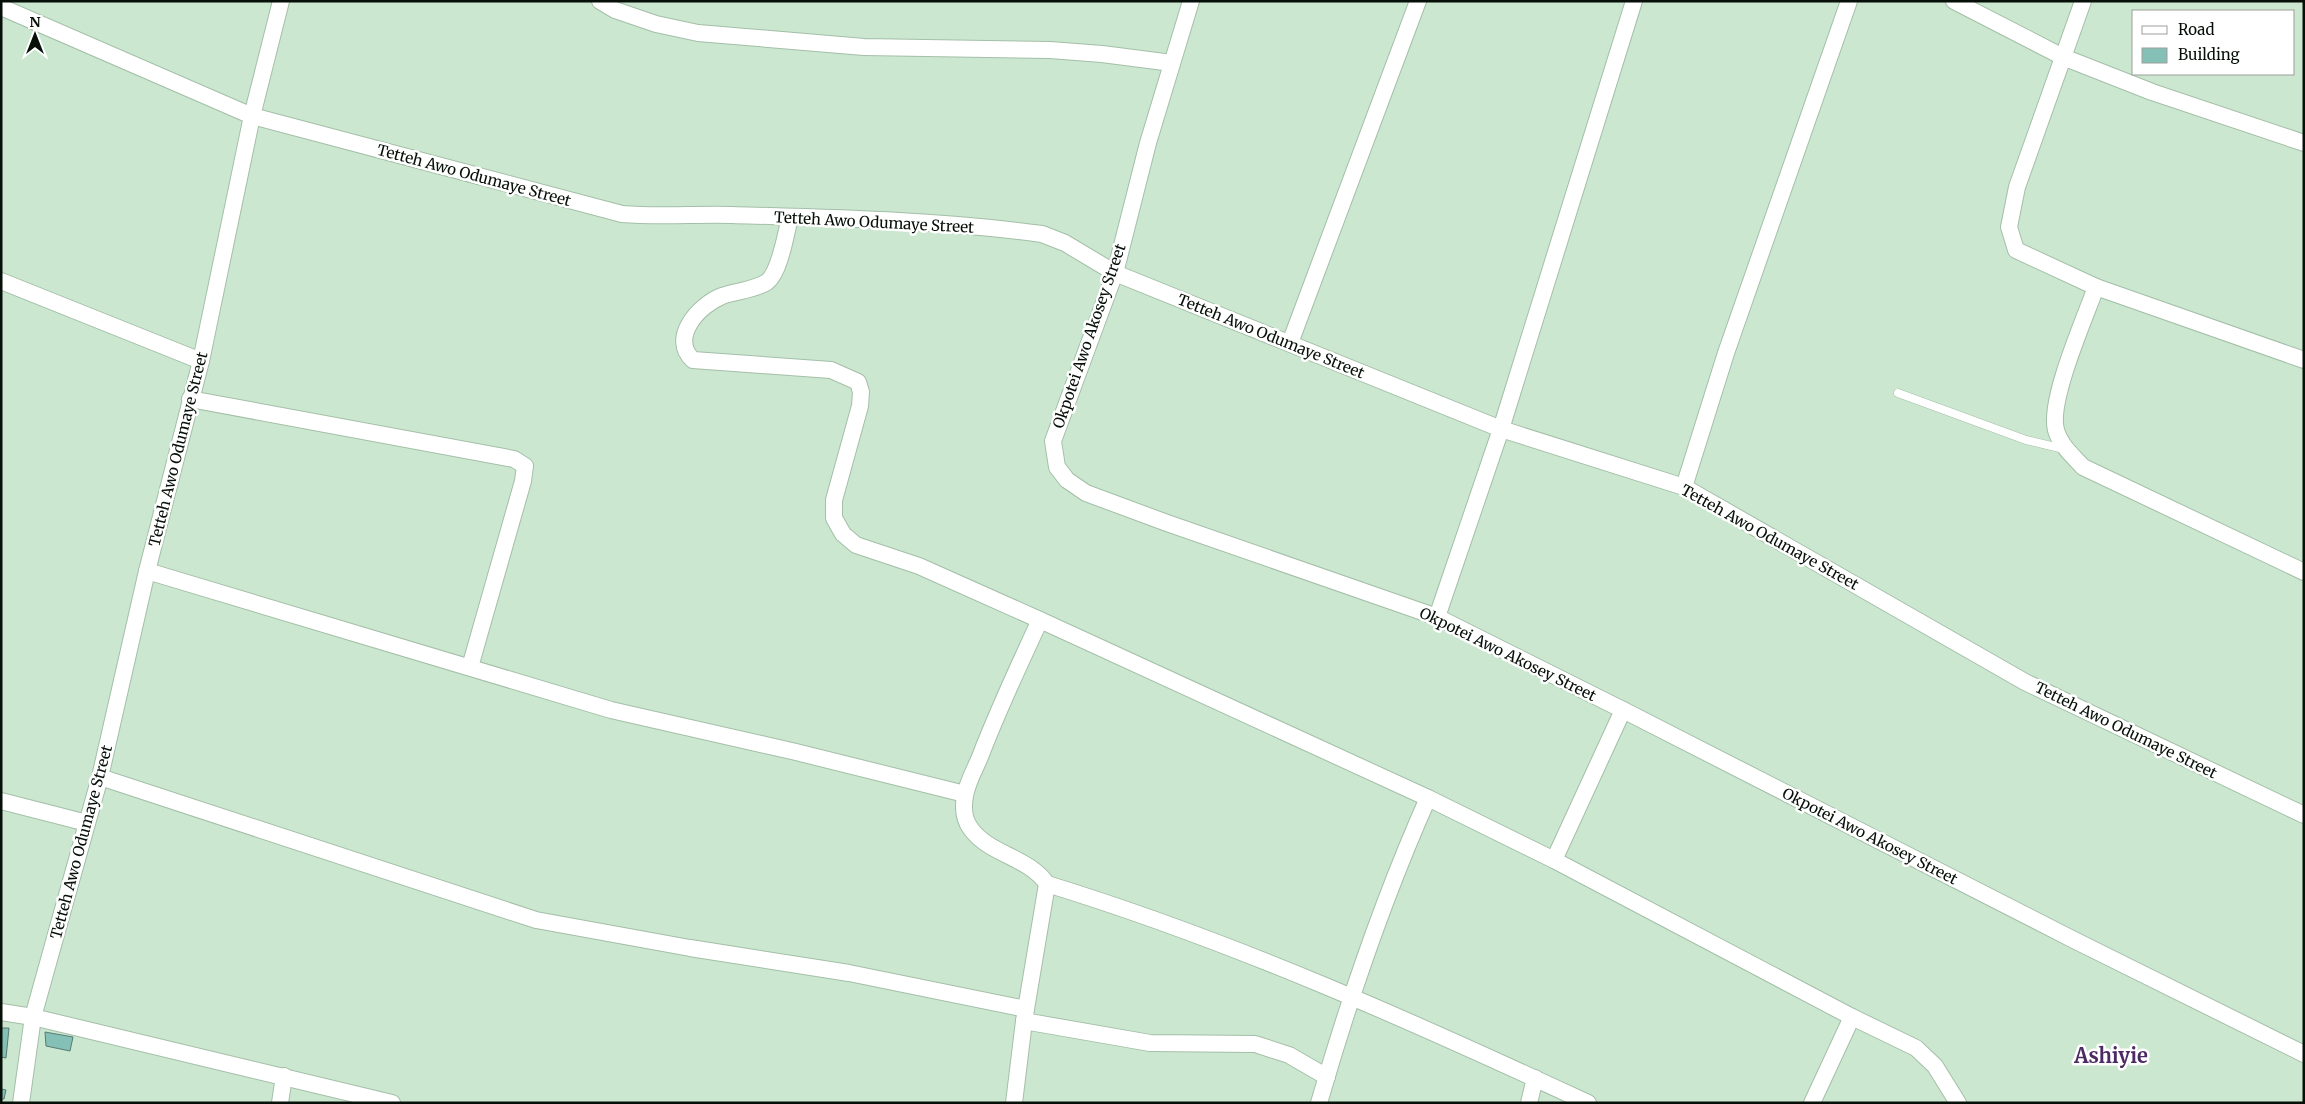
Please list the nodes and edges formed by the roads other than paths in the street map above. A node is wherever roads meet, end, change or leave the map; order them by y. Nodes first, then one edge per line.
1 (281, 1) edge
2 (600, 1) edge
3 (1191, 1) edge
4 (1418, 1) edge
5 (1634, 1) edge
6 (1849, 1) edge
7 (1954, 1) edge
8 (2083, 1) edge
9 (1, 7) edge
10 (2063, 57) junction
11 (1172, 63) junction
12 (252, 116) junction
13 (2304, 143) edge
14 (790, 217) junction
15 (1114, 273) junction
16 (1, 281) edge
17 (2096, 287) junction
18 (1290, 343) junction
19 (2304, 360) edge
20 (201, 361) junction
21 (1898, 393) dead end
22 (190, 399) junction
23 (1501, 429) junction
24 (2066, 449) junction
25 (1684, 487) junction
26 (147, 570) junction
27 (2304, 572) edge
28 (1437, 617) junction
29 (1040, 620) junction
30 (470, 667) junction
31 (1623, 710) junction
32 (100, 777) junction
33 (965, 794) junction
34 (1428, 798) junction
35 (1, 801) edge
36 (2304, 815) edge
37 (87, 822) junction
38 (1554, 860) junction
39 (1047, 884) junction
40 (1352, 996) junction
41 (1, 1012) edge
42 (1025, 1015) junction
43 (33, 1017) junction
44 (1852, 1017) junction
45 (2304, 1054) edge
46 (284, 1076) junction
47 (1326, 1077) junction
48 (1535, 1078) junction
49 (21, 1103) edge
50 (280, 1103) edge
51 (392, 1103) edge
52 (1014, 1103) edge
53 (1319, 1103) edge
54 (1529, 1103) edge
55 (1588, 1103) edge
56 (1812, 1103) edge
57 (1958, 1103) edge

1 - 12 street
2 - 11 street
3 - 11 street, Okpotei Awo Akosey Street
4 - 18 street
5 - 23 street
6 - 25 street
7 - 10 street
8 - 10 street
9 - 12 street
10 - 13 street
10 - 17 street
11 - 15 street, Okpotei Awo Akosey Street
12 - 14 street, Tetteh Awo Odumaye Street
12 - 20 street, Tetteh Awo Odumaye Street
14 - 15 street, Tetteh Awo Odumaye Street
14 - 29 street
15 - 18 street, Tetteh Awo Odumaye Street
15 - 28 street, Okpotei Awo Akosey Street
16 - 20 street
17 - 19 street
17 - 24 street
18 - 23 street, Tetteh Awo Odumaye Street
20 - 22 street, Tetteh Awo Odumaye Street
21 - 24 lane
22 - 26 street, Tetteh Awo Odumaye Street
22 - 30 street
23 - 25 street, Tetteh Awo Odumaye Street
23 - 28 street
24 - 27 street
25 - 36 street, Tetteh Awo Odumaye Street
26 - 30 street
26 - 32 street, Tetteh Awo Odumaye Street
28 - 31 street, Okpotei Awo Akosey Street
29 - 33 street
29 - 34 street
30 - 33 street
31 - 38 street
31 - 45 street, Okpotei Awo Akosey Street
32 - 37 street, Tetteh Awo Odumaye Street
32 - 42 street
33 - 39 street
34 - 38 street
34 - 40 street
35 - 37 street
37 - 43 street, Tetteh Awo Odumaye Street
38 - 44 street
39 - 40 street
39 - 42 street
40 - 47 street
40 - 48 street
41 - 43 street
42 - 47 street
42 - 52 street
43 - 46 street
43 - 49 street, Tetteh Awo Odumaye Street
44 - 56 street
44 - 57 street
46 - 50 street
46 - 51 street
47 - 53 street
48 - 54 street
48 - 55 street

